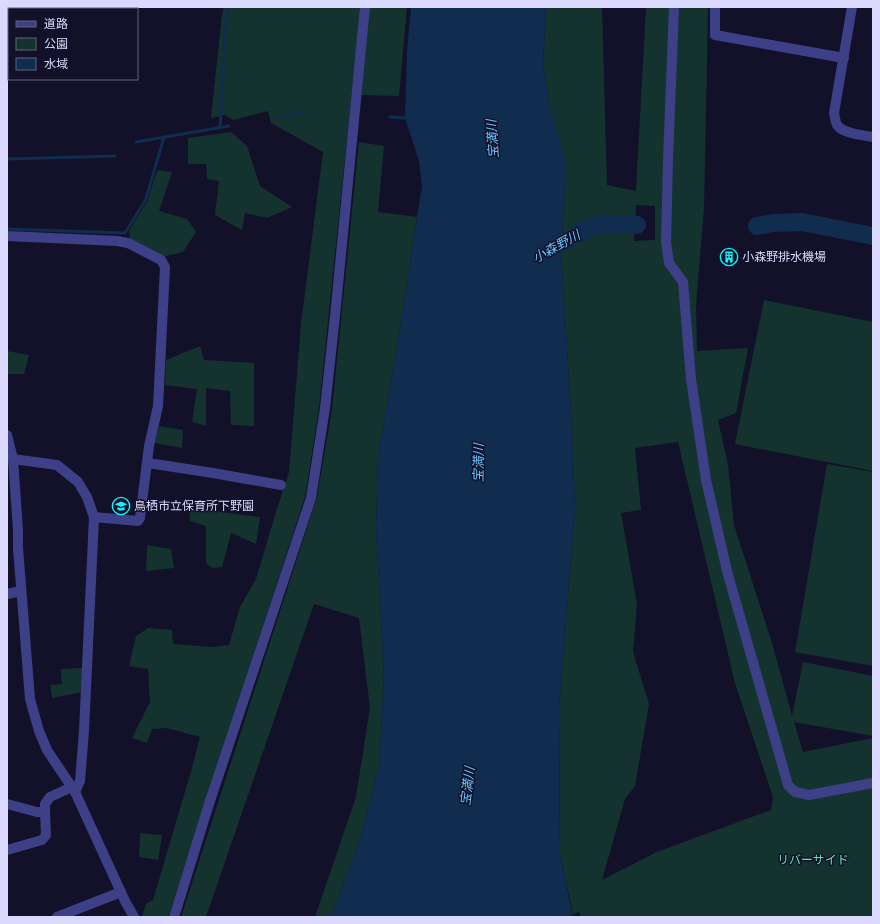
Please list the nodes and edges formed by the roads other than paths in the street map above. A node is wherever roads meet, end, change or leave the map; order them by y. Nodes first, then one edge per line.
1 (365, 7) edge
2 (674, 7) edge
3 (715, 7) edge
4 (851, 7) edge
5 (844, 58) junction
6 (873, 137) edge
7 (7, 236) edge
8 (7, 435) edge
9 (13, 459) junction
10 (148, 463) junction
11 (281, 485) dead end
12 (94, 517) junction
13 (21, 591) junction
14 (7, 594) edge
15 (873, 783) edge
16 (73, 789) junction
17 (7, 804) edge
18 (45, 812) junction
19 (7, 850) edge
20 (121, 892) junction
21 (127, 906) junction
22 (57, 917) edge
23 (125, 917) edge
24 (134, 917) edge
25 (174, 917) edge

1 - 25 street
2 - 15 street
3 - 5 street
4 - 5 street
5 - 6 street
7 - 10 street
8 - 9 street
9 - 12 street
9 - 13 street
10 - 11 street
10 - 12 street
12 - 16 street
13 - 14 street
13 - 16 street
16 - 18 street
16 - 20 street
17 - 18 street
18 - 19 street
20 - 21 street
20 - 22 street
21 - 23 street
21 - 24 street

